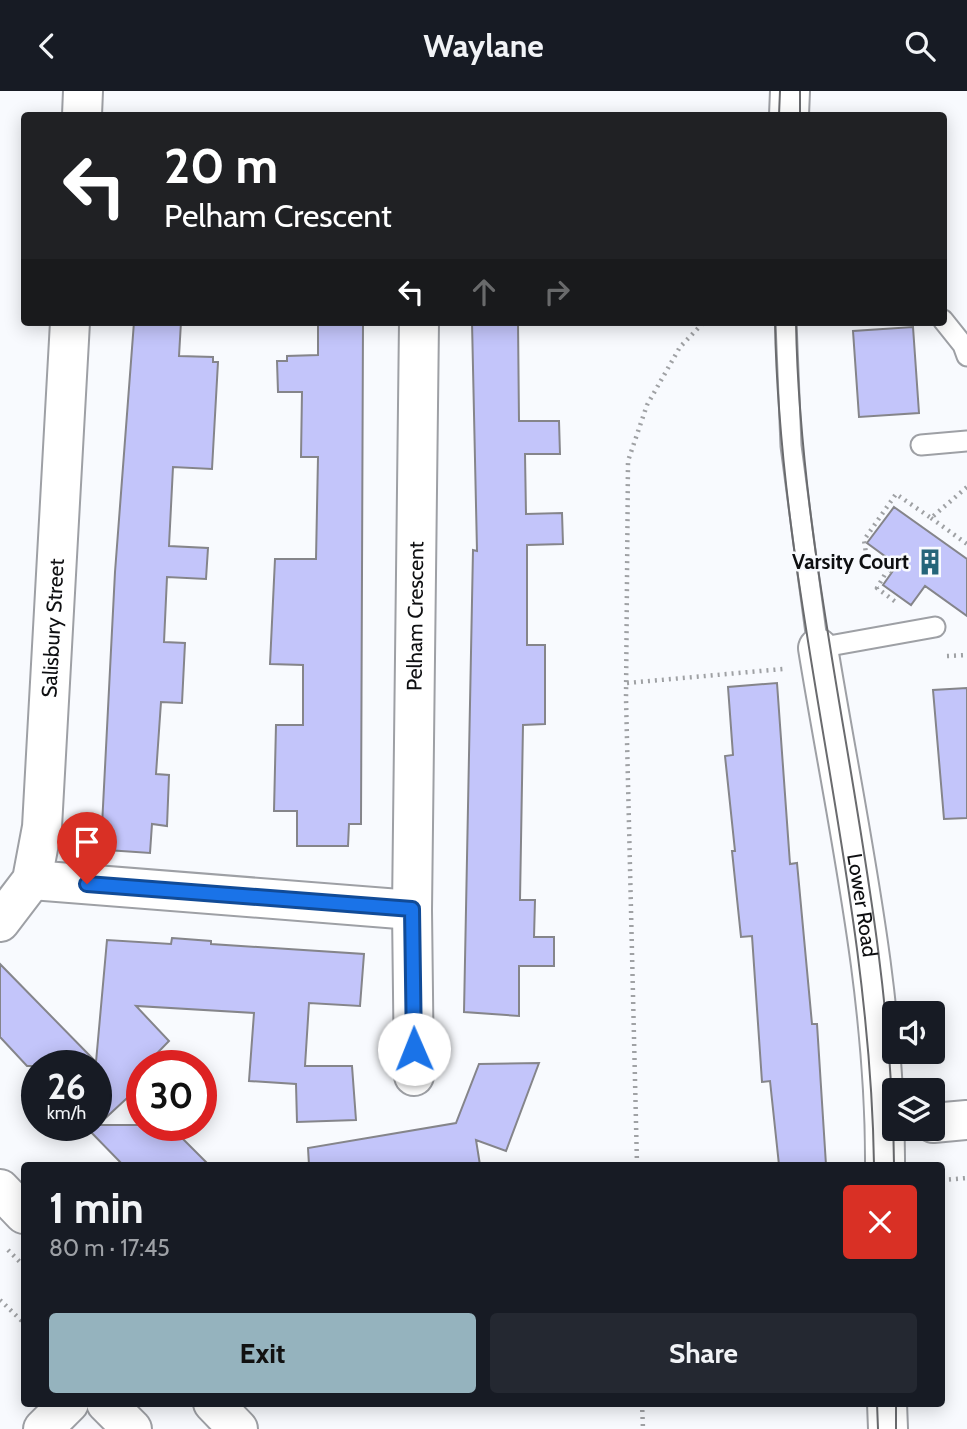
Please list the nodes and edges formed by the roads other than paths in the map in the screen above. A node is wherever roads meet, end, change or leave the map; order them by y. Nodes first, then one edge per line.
1 (83, 91) edge
2 (790, 91) edge
3 (82, 112) edge
4 (789, 112) edge
5 (947, 325) edge
6 (70, 326) edge
7 (419, 326) edge
8 (786, 326) edge
9 (967, 356) edge
10 (967, 441) edge
11 (921, 445) dead end
12 (925, 629) road end
13 (820, 657) junction
14 (32, 880) junction
15 (412, 909) junction
16 (0, 922) edge
17 (414, 1076) dead end
18 (884, 1078) edge
19 (967, 1120) edge
20 (945, 1122) edge
21 (888, 1141) edge
22 (885, 1162) edge
23 (0, 1189) edge
24 (21, 1211) edge
25 (65, 1407) edge
26 (110, 1407) edge
27 (217, 1407) edge
28 (887, 1407) edge
29 (43, 1429) edge
30 (132, 1429) edge
31 (238, 1429) edge
32 (888, 1429) edge

1 - 3 street
2 - 4 street
5 - 9 lane
6 - 14 street, Salisbury Street
7 - 15 street, Pelham Crescent
8 - 13 lane
10 - 11 lane
12 - 13 lane
13 - 18 street, Lower Road
14 - 15 street
14 - 16 street, Salisbury Street
15 - 17 street, Pelham Crescent
19 - 20 street
21 - 22 street, Lower Road
23 - 24 street
25 - 29 street
26 - 30 street
27 - 31 street
28 - 32 street

